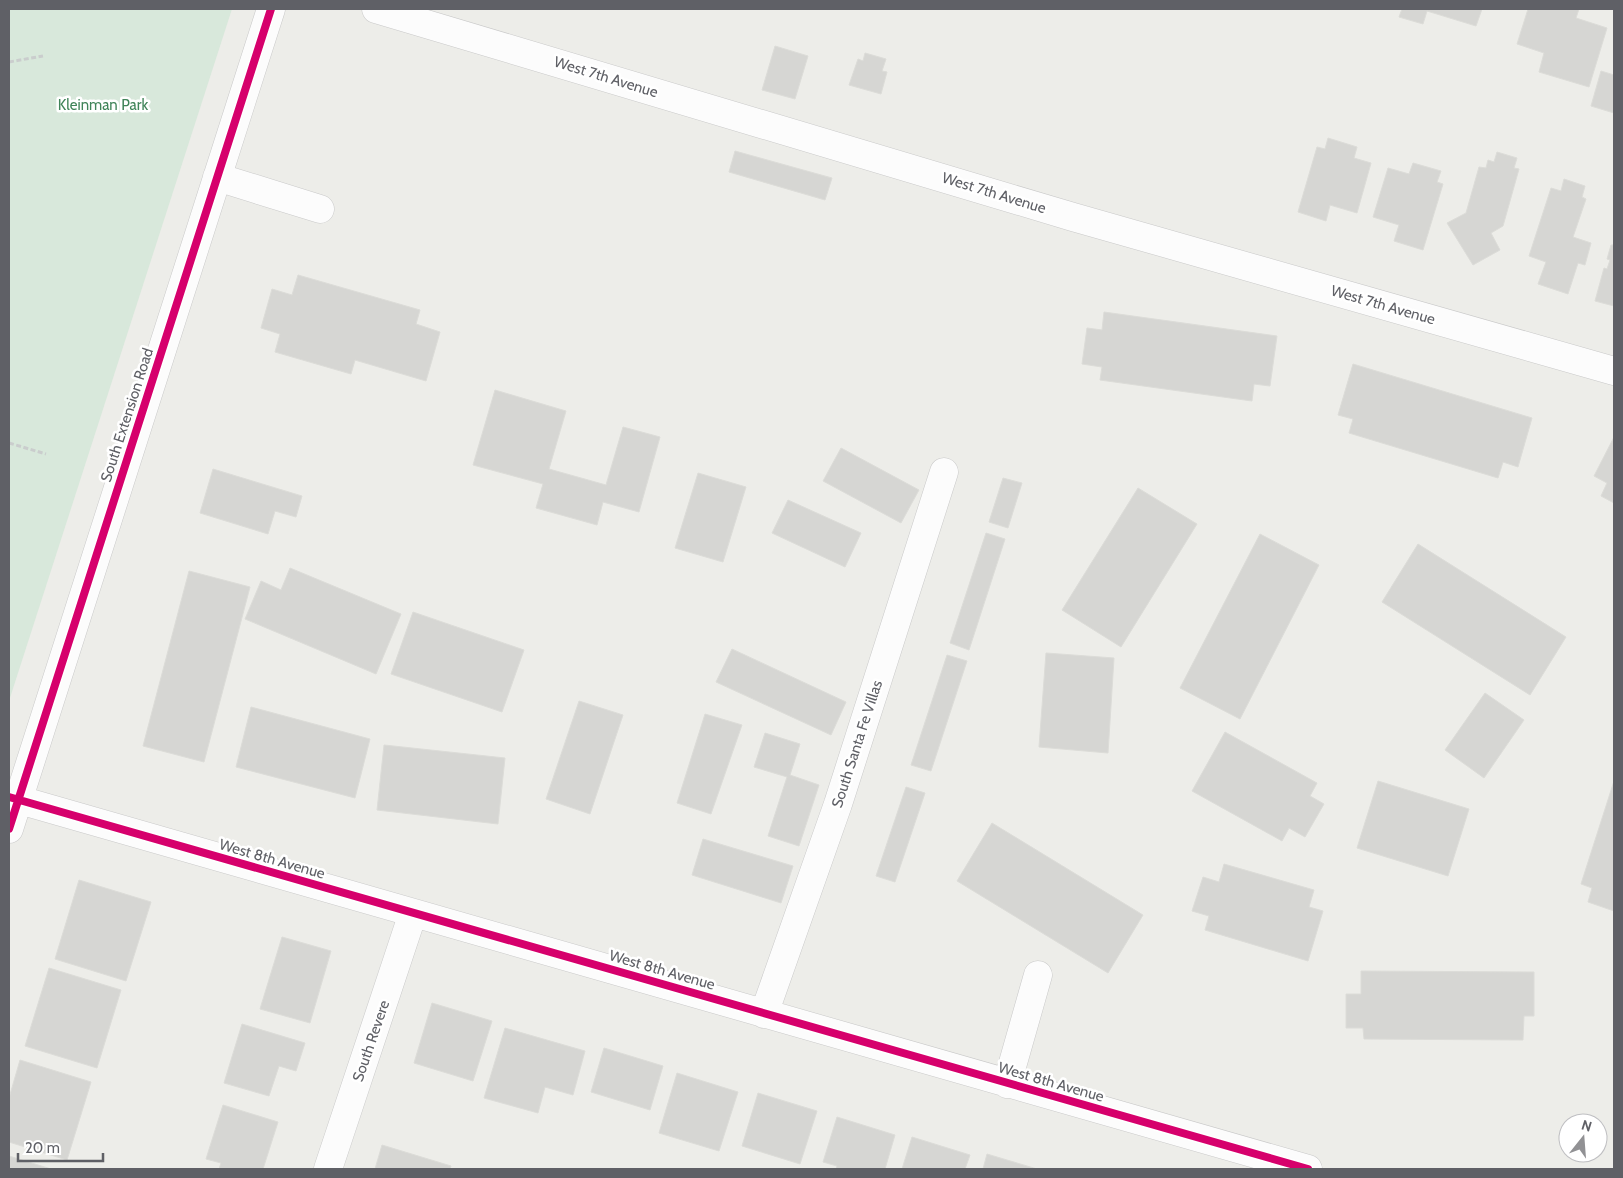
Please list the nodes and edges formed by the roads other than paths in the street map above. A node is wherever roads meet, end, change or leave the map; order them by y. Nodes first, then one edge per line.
1 (271, 9) edge
2 (376, 9) edge
3 (217, 177) junction
4 (320, 209) dead end
5 (1614, 372) edge
6 (944, 472) dead end
7 (14, 798) edge
8 (9, 829) edge
9 (414, 913) junction
10 (1038, 975) dead end
11 (764, 1014) junction
12 (1007, 1084) junction
13 (328, 1169) edge
14 (1308, 1169) edge

1 - 3 street, South Extension Road
2 - 5 street, West 7th Avenue
3 - 4 street
3 - 7 street, South Extension Road
6 - 11 street, South Santa Fe Villas
7 - 8 street, South Extension Road
7 - 9 street, West 8th Avenue
9 - 11 street, West 8th Avenue
9 - 13 street, South Revere
10 - 12 street
11 - 12 street, West 8th Avenue
12 - 14 street, West 8th Avenue

